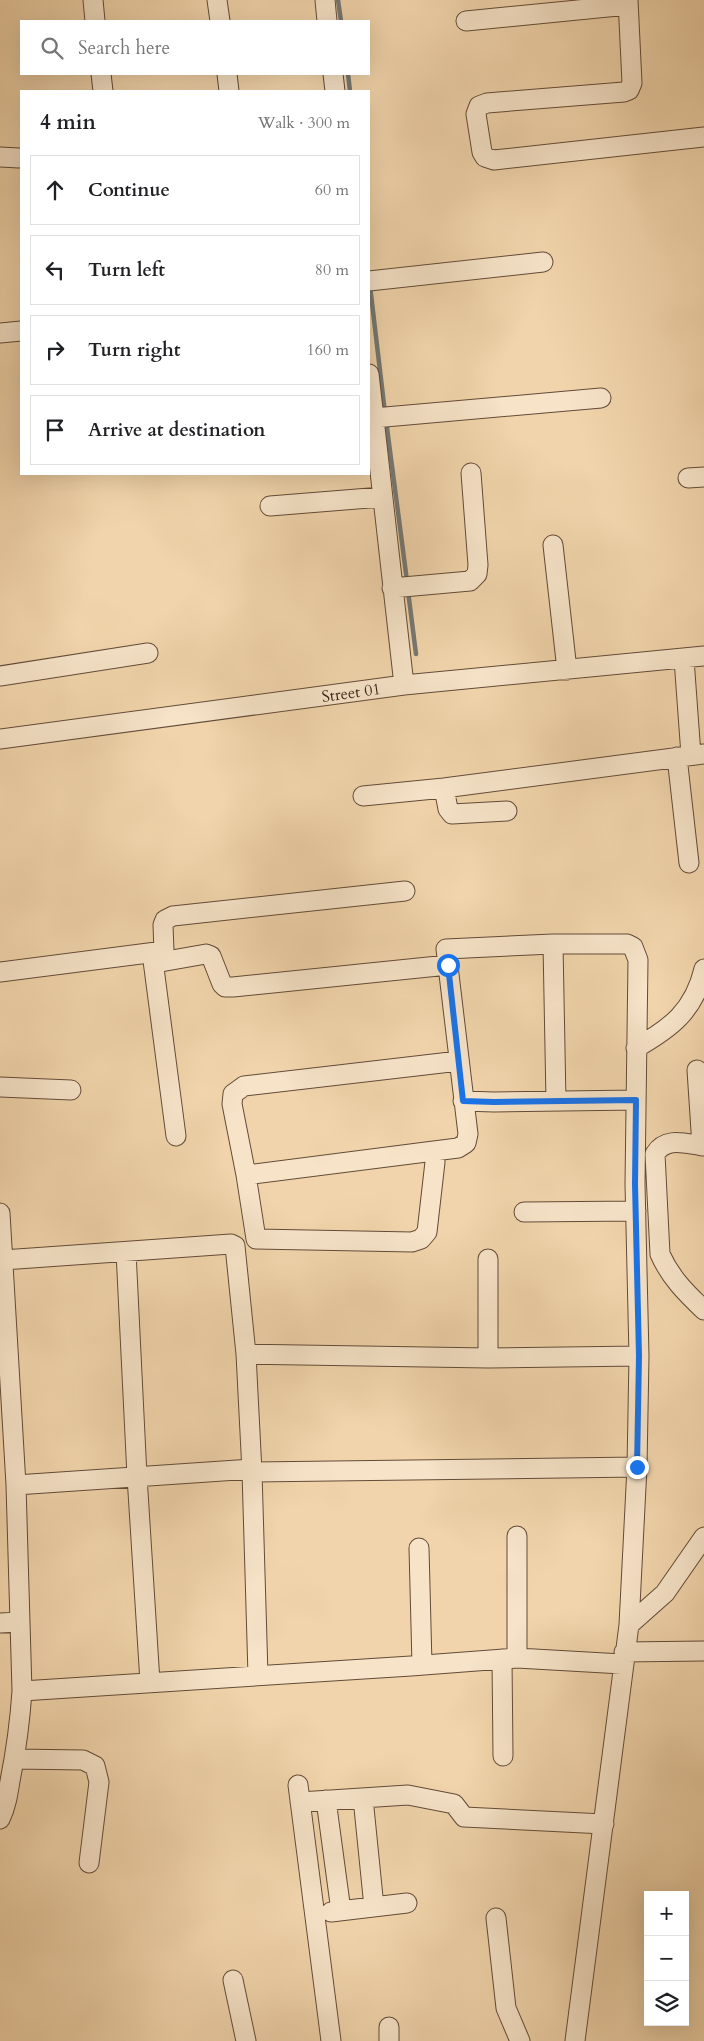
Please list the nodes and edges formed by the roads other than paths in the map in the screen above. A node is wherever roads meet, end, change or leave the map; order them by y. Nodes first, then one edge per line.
1 (93, 0) edge
2 (217, 0) edge
3 (325, 0) edge
4 (628, 3) edge
5 (95, 20) edge
6 (220, 20) edge
7 (327, 20) edge
8 (466, 21) dead end
9 (101, 75) edge
10 (227, 75) edge
11 (333, 75) edge
12 (103, 90) edge
13 (229, 90) edge
14 (336, 90) edge
15 (704, 137) edge
16 (0, 158) edge
17 (19, 158) dead end
18 (543, 262) dead end
19 (376, 280) edge
20 (20, 331) edge
21 (0, 333) edge
22 (370, 377) edge
23 (601, 398) dead end
24 (384, 417) junction
25 (372, 452) edge
26 (471, 473) dead end
27 (382, 497) junction
28 (270, 506) dead end
29 (553, 545) dead end
30 (403, 587) junction
31 (148, 653) dead end
32 (704, 656) edge
33 (684, 659) junction
34 (567, 670) junction
35 (0, 676) edge
36 (404, 685) junction
37 (0, 739) edge
38 (691, 756) edge
39 (444, 788) junction
40 (363, 796) dead end
41 (506, 811) dead end
42 (690, 863) dead end
43 (405, 891) dead end
44 (553, 944) junction
45 (157, 956) junction
46 (448, 965) junction
47 (704, 969) edge
48 (0, 972) edge
49 (636, 1048) junction
50 (459, 1061) junction
51 (697, 1070) dead end
52 (0, 1087) edge
53 (71, 1090) dead end
54 (636, 1100) junction
55 (463, 1101) junction
56 (556, 1101) junction
57 (176, 1136) dead end
58 (703, 1146) edge
59 (434, 1151) junction
60 (246, 1175) junction
61 (636, 1211) junction
62 (524, 1212) dead end
63 (0, 1213) edge
64 (126, 1252) junction
65 (488, 1259) dead end
66 (3, 1260) junction
67 (3, 1284) edge
68 (704, 1310) edge
69 (246, 1354) junction
70 (639, 1356) junction
71 (488, 1358) junction
72 (6, 1412) edge
73 (637, 1467) junction
74 (252, 1471) junction
75 (137, 1476) junction
76 (16, 1485) junction
77 (517, 1536) dead end
78 (704, 1537) edge
79 (419, 1548) dead end
80 (19, 1622) junction
81 (0, 1623) edge
82 (629, 1625) junction
83 (704, 1651) edge
84 (509, 1658) junction
85 (623, 1658) junction
86 (422, 1665) junction
87 (258, 1675) junction
88 (150, 1682) junction
89 (22, 1691) junction
90 (503, 1756) dead end
91 (15, 1759) junction
92 (363, 1798) junction
93 (326, 1800) junction
94 (0, 1819) edge
95 (604, 1824) junction
96 (89, 1863) dead end
97 (407, 1903) dead end
98 (374, 1907) junction
99 (341, 1911) junction
100 (314, 1914) junction
101 (496, 1918) dead end
102 (233, 1980) dead end
103 (246, 2041) edge
104 (331, 2041) edge
105 (520, 2041) edge
106 (575, 2041) edge

1 - 5 street
2 - 6 street
3 - 7 street
4 - 8 street
4 - 15 street
9 - 12 street
10 - 13 street
11 - 14 street
16 - 17 street
18 - 19 street
20 - 21 street
22 - 24 street
23 - 24 street
24 - 25 street
25 - 27 street
26 - 30 street
27 - 28 street
27 - 30 street
29 - 34 street
30 - 36 street
31 - 35 street
32 - 33 street, Street 01
33 - 34 street, Street 01
33 - 38 street
34 - 36 street, Street 01
36 - 37 street, Street 01
38 - 39 street
38 - 42 street
39 - 40 street
39 - 41 street
43 - 45 street
44 - 46 street
44 - 49 street
44 - 56 street
45 - 46 street
45 - 48 street
45 - 57 street
46 - 50 street
47 - 49 street
49 - 54 street
50 - 55 street
50 - 60 street
51 - 58 street
52 - 53 street
54 - 56 street
54 - 61 street
55 - 56 street
55 - 59 street
58 - 68 street
59 - 60 street
59 - 60 street
61 - 62 street
61 - 70 street
63 - 66 street
64 - 66 street
64 - 69 street
64 - 75 street
65 - 71 street
66 - 67 street
67 - 72 street
69 - 71 street
69 - 74 street
70 - 71 street
70 - 73 street
72 - 76 street
73 - 74 street
73 - 82 street
74 - 75 street
74 - 87 street
75 - 76 street
75 - 88 street
76 - 80 street
77 - 84 street
78 - 82 street
79 - 86 street
80 - 81 street
80 - 89 street
82 - 85 street
83 - 85 street
84 - 85 street
84 - 86 street
84 - 90 street
85 - 95 street
86 - 87 street
87 - 88 street
88 - 89 street
89 - 91 street
91 - 94 street
91 - 96 street
92 - 93 street
92 - 95 street
92 - 98 street
93 - 99 street
93 - 100 street
95 - 106 street
97 - 98 street
98 - 99 street
99 - 100 street
100 - 104 street
101 - 105 street
102 - 103 street

